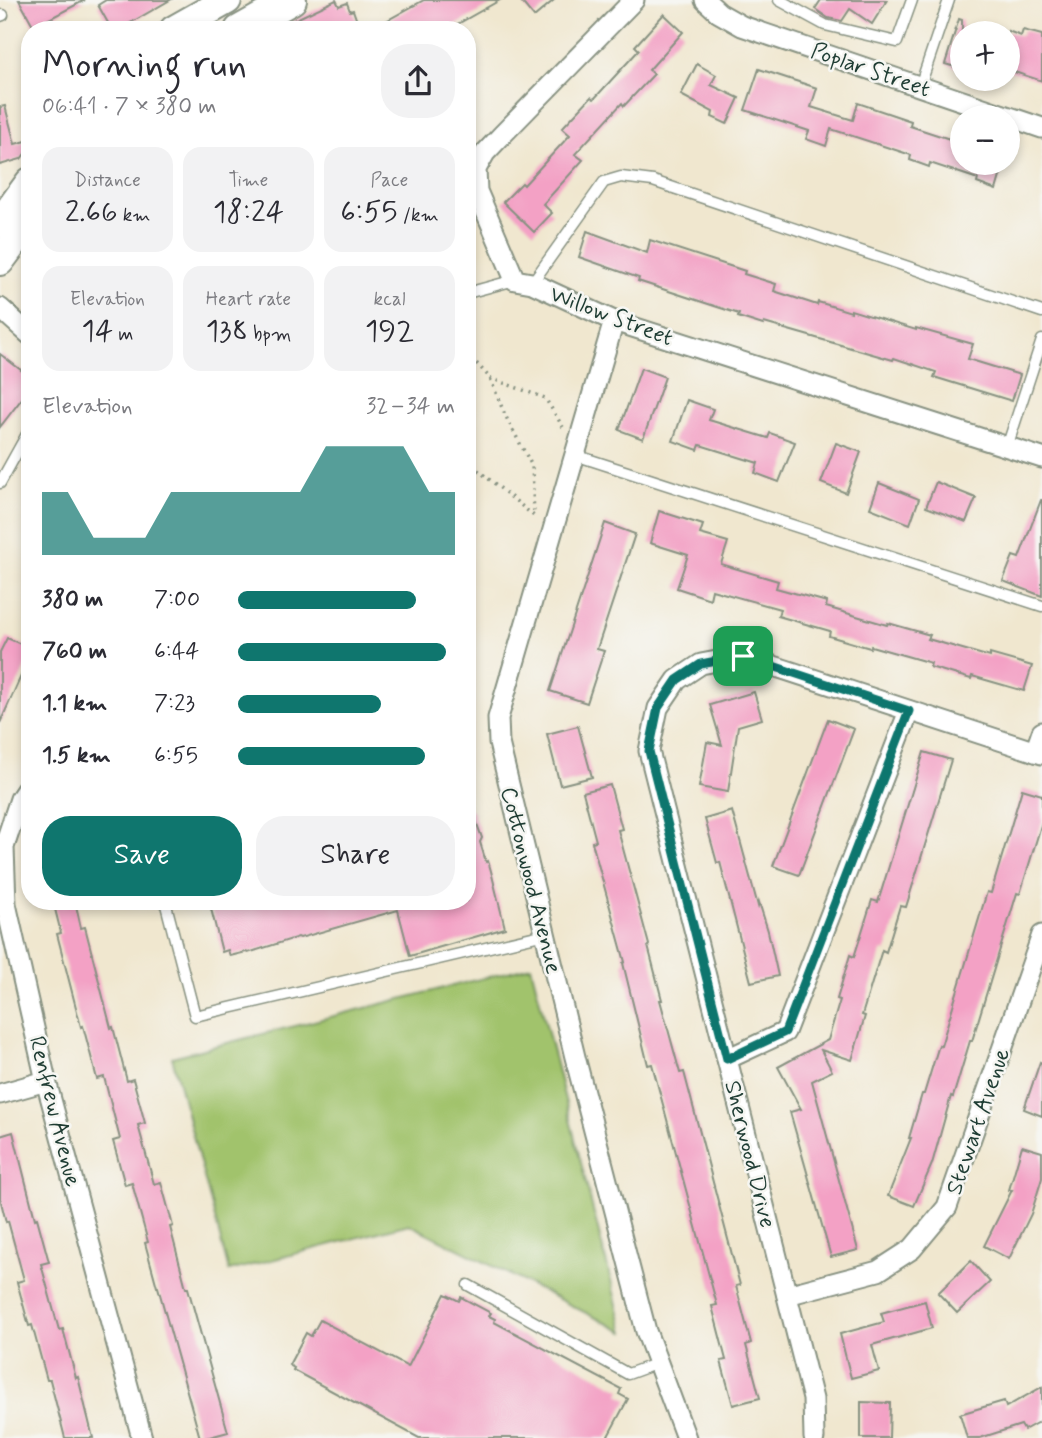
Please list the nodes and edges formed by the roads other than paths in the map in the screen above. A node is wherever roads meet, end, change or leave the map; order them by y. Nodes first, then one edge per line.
1 (226, 0) edge
2 (292, 0) edge
3 (635, 0) edge
4 (705, 0) edge
5 (779, 0) edge
6 (912, 0) edge
7 (949, 0) edge
8 (190, 21) edge
9 (255, 21) edge
10 (920, 86) junction
11 (1042, 128) edge
12 (21, 194) edge
13 (0, 223) edge
14 (21, 233) edge
15 (0, 261) edge
16 (524, 281) junction
17 (476, 291) edge
18 (0, 308) edge
19 (1042, 312) edge
20 (614, 321) junction
21 (21, 327) edge
22 (1042, 340) edge
23 (21, 445) edge
24 (1007, 447) junction
25 (575, 455) junction
26 (1042, 458) edge
27 (0, 483) edge
28 (1042, 606) edge
29 (909, 711) junction
30 (1042, 732) edge
31 (1038, 753) edge
32 (21, 798) edge
33 (167, 910) edge
34 (545, 934) junction
35 (1042, 934) edge
36 (727, 1059) junction
37 (46, 1080) junction
38 (0, 1094) edge
39 (468, 1284) dead end
40 (787, 1295) junction
41 (658, 1363) junction
42 (142, 1438) edge
43 (686, 1438) edge
44 (814, 1438) edge

1 - 8 main road
2 - 9 main road
3 - 16 street
4 - 10 street, Poplar Street
5 - 6 lane
7 - 10 lane
10 - 11 street, Poplar Street
12 - 13 main road
14 - 15 main road
16 - 17 lane
16 - 19 lane
16 - 20 street, Willow Street
18 - 21 street
20 - 24 street, Willow Street
20 - 25 street, Cottonwood Avenue
22 - 24 lane
23 - 27 lane
24 - 26 street, Willow Street
25 - 28 lane
25 - 34 street, Cottonwood Avenue
29 - 31 street, Sherwood Drive
29 - 36 street
29 - 36 street, Sherwood Drive
30 - 31 street
32 - 37 street, Renfrew Avenue
33 - 34 lane
34 - 41 street, Cottonwood Avenue
35 - 40 street, Stewart Avenue
36 - 40 street, Sherwood Drive
37 - 38 street
37 - 42 street, Renfrew Avenue
39 - 41 lane
40 - 44 street, Sherwood Drive
41 - 43 street, Cottonwood Avenue

